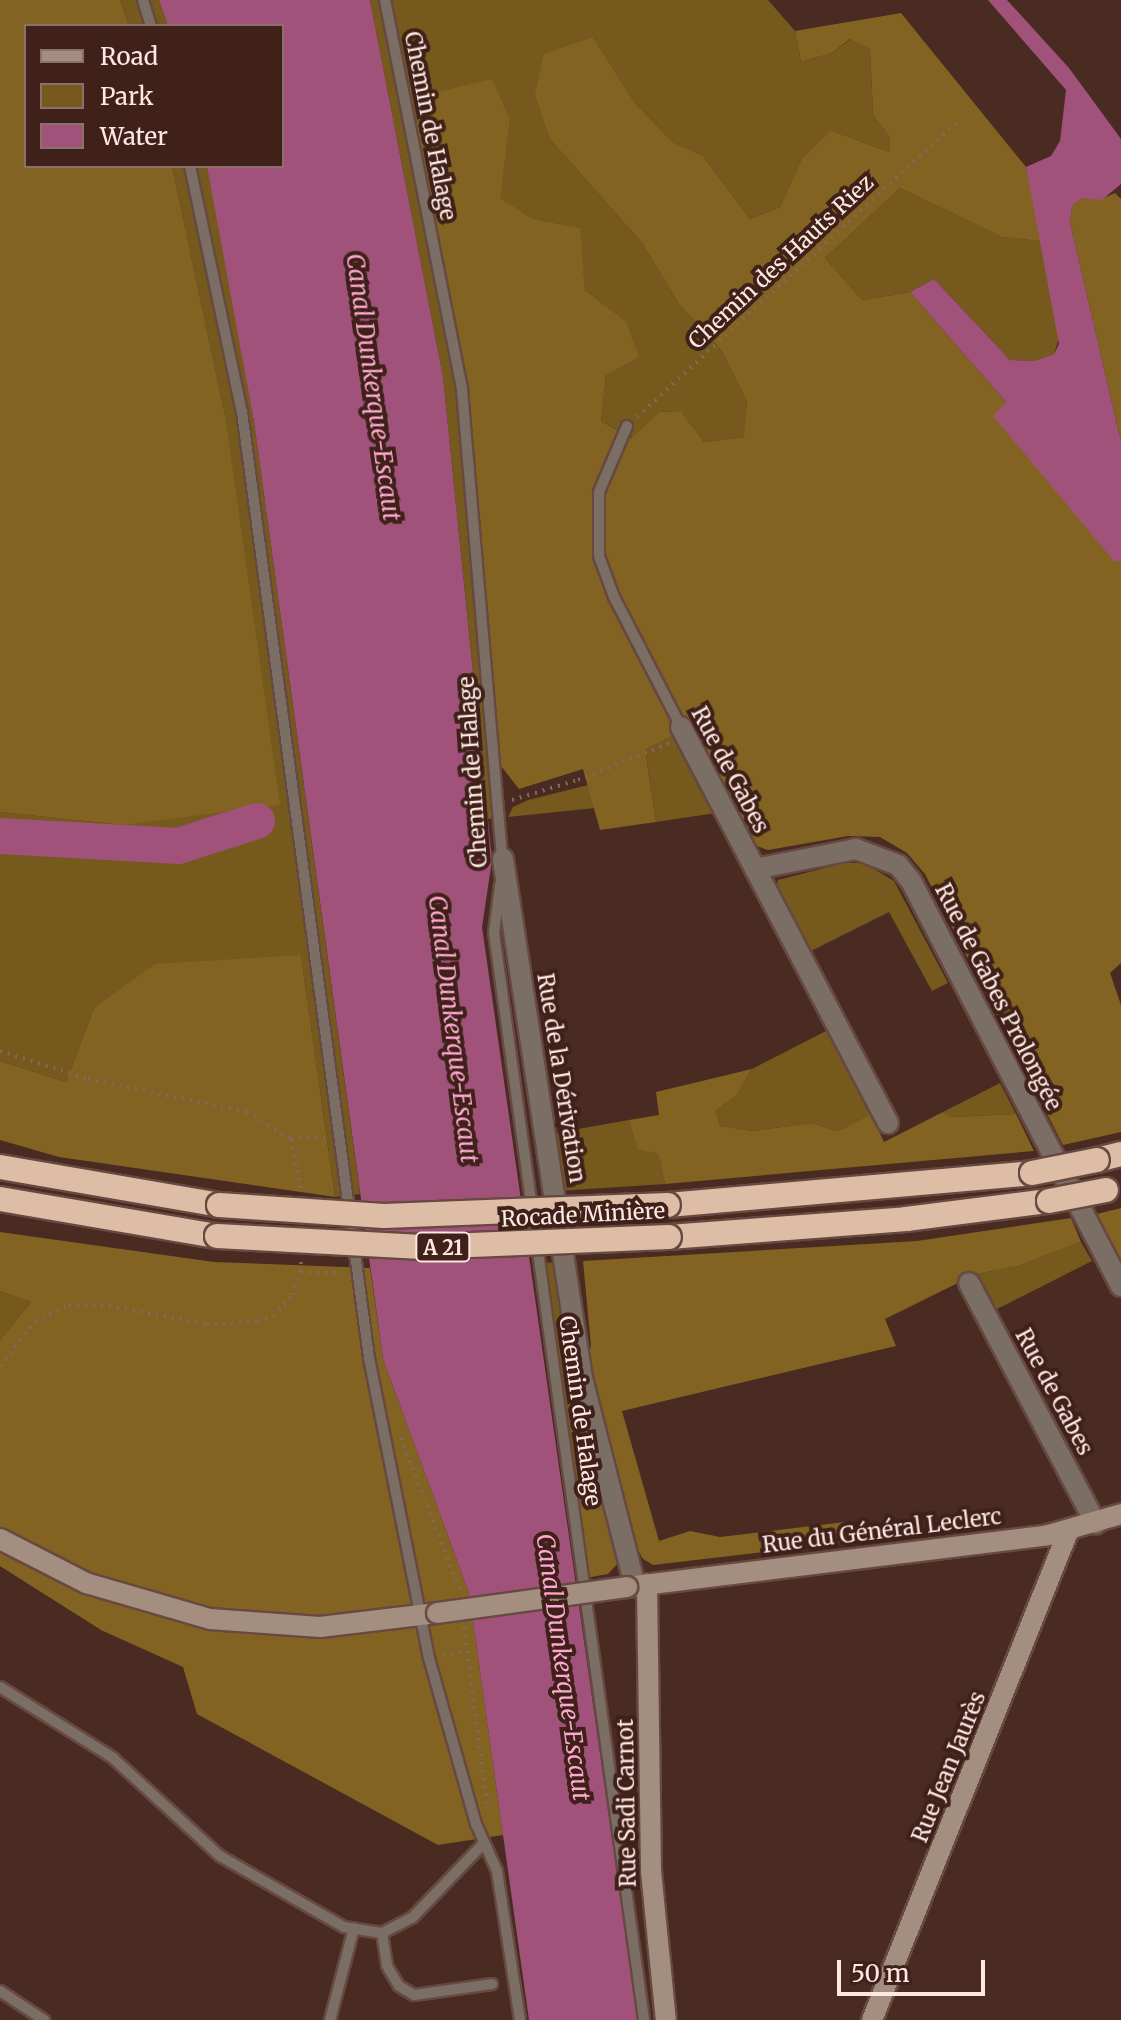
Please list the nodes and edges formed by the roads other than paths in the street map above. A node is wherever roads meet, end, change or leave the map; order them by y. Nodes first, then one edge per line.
1 (143, 0) edge
2 (385, 0) edge
3 (150, 24) edge
4 (190, 168) edge
5 (627, 426) road end
6 (683, 732) joint
7 (503, 859) junction
8 (755, 869) junction
9 (888, 1123) dead end
10 (1121, 1154) edge
11 (0, 1167) edge
12 (1113, 1188) edge
13 (0, 1199) edge
14 (969, 1283) dead end
15 (1121, 1286) edge
16 (1121, 1514) edge
17 (1096, 1524) junction
18 (1068, 1532) junction
19 (0, 1539) edge
20 (636, 1586) junction
21 (428, 1614) junction
22 (0, 1687) edge
23 (484, 1843) junction
24 (354, 1928) junction
25 (382, 1933) junction
26 (492, 1984) dead end
27 (0, 1991) edge
28 (44, 2020) edge
29 (330, 2020) edge
30 (520, 2020) edge
31 (644, 2020) edge
32 (666, 2020) edge
33 (872, 2020) edge

1 - 3 lane
2 - 7 lane, Chemin de Halage
4 - 21 lane
5 - 6 lane, Rue de Gabes
6 - 8 street, Rue de Gabes
7 - 20 street, Rue de la Dérivation
7 - 31 lane, Chemin de Halage
8 - 9 street, Rue de Gabes
8 - 15 street, Rue de Gabes Prolongée
10 - 11 highway, Rocade Minière / A 21, bridge
12 - 13 highway, Rocade Minière / A 21, bridge
14 - 17 street, Rue de Gabes
16 - 17 street, Rue du Général Leclerc
17 - 18 street, Rue du Général Leclerc
18 - 20 street, Rue du Général Leclerc
18 - 33 street, Rue Jean Jaurès
19 - 21 street, Rue du Général Leclerc
20 - 21 street, Rue du Général Leclerc, bridge
20 - 32 street, Rue Sadi Carnot
21 - 23 lane
22 - 24 lane
23 - 25 lane
23 - 30 lane
24 - 25 lane
24 - 29 lane
25 - 26 lane
27 - 28 lane

